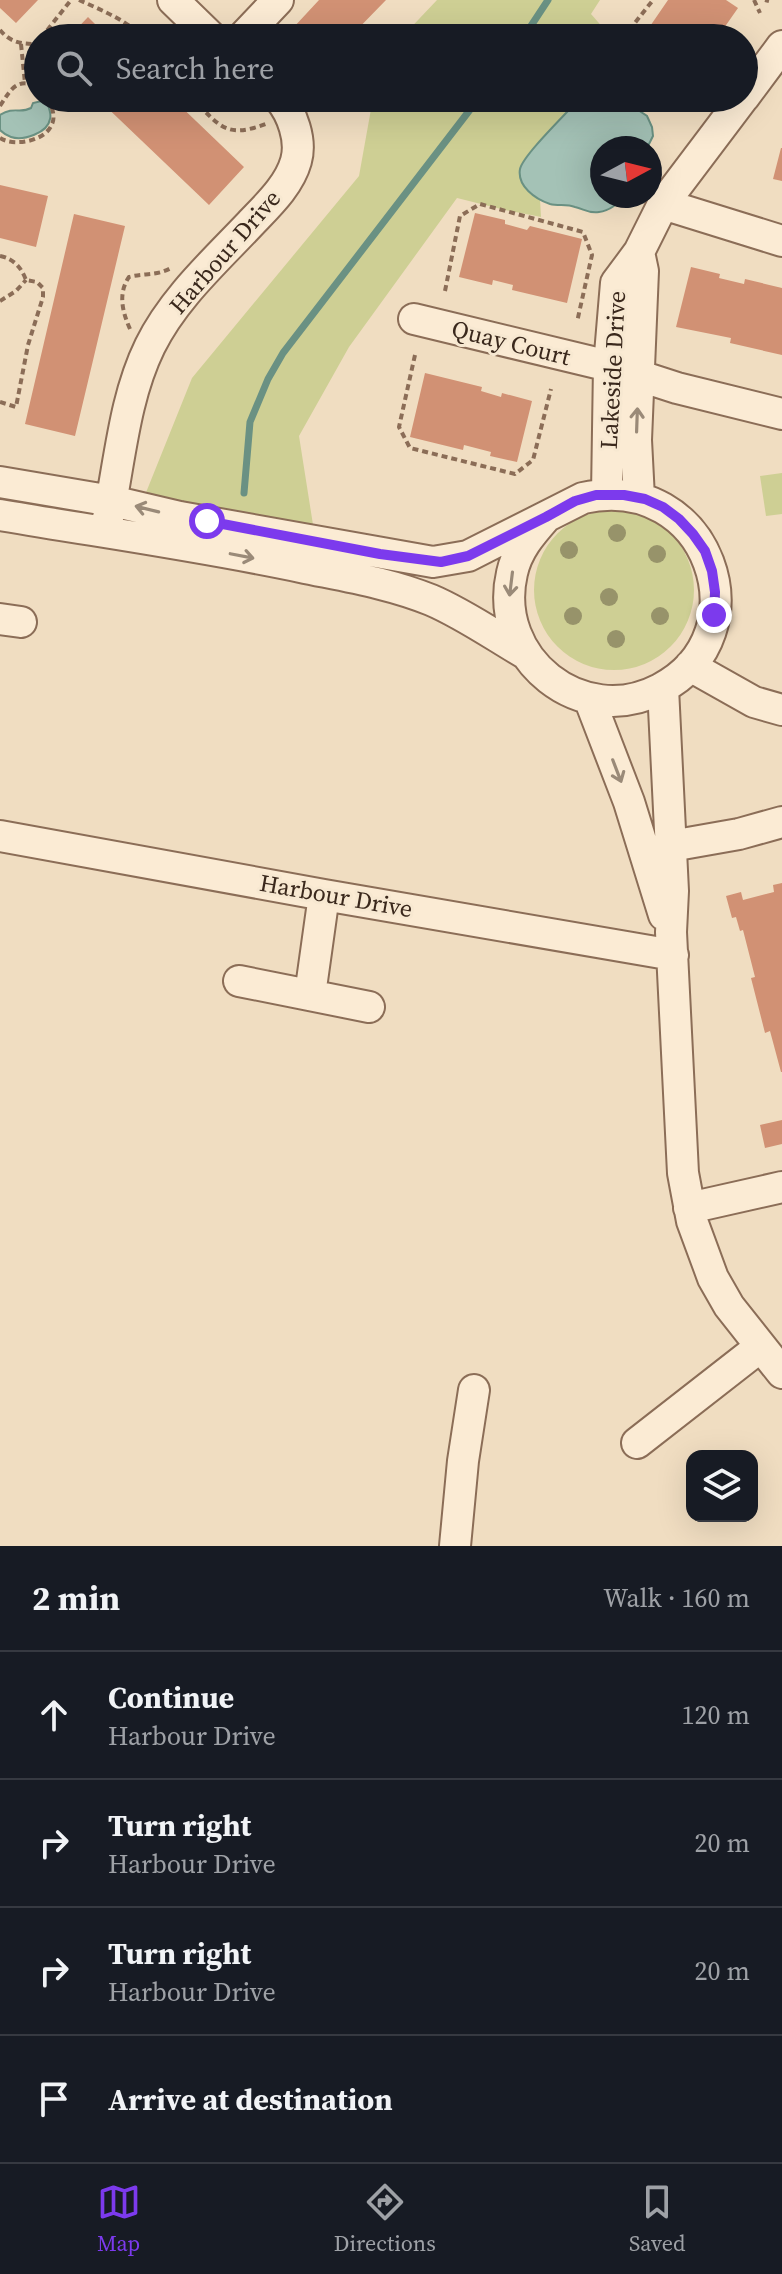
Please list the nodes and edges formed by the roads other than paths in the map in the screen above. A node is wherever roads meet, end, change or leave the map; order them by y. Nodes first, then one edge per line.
1 (173, 0) edge
2 (278, 0) edge
3 (198, 24) edge
4 (255, 24) edge
5 (782, 46) edge
6 (758, 79) edge
7 (287, 112) edge
8 (733, 112) edge
9 (663, 204) junction
10 (782, 241) edge
11 (639, 252) junction
12 (414, 319) dead end
13 (609, 366) junction
14 (638, 376) junction
15 (782, 414) edge
16 (0, 482) edge
17 (607, 494) junction
18 (639, 498) junction
19 (112, 501) junction
20 (0, 515) edge
21 (546, 517) junction
22 (105, 533) junction
23 (355, 564) junction
24 (526, 654) junction
25 (690, 666) junction
26 (663, 688) junction
27 (589, 698) junction
28 (782, 710) edge
29 (782, 822) edge
30 (0, 836) edge
31 (671, 846) junction
32 (324, 895) junction
33 (672, 943) junction
34 (239, 981) dead end
35 (310, 995) junction
36 (369, 1007) dead end
37 (782, 1187) edge
38 (689, 1208) junction
39 (760, 1347) junction
40 (782, 1373) edge
41 (474, 1390) dead end
42 (637, 1443) dead end
43 (455, 1546) edge

1 - 3 street
2 - 4 street
5 - 6 street, Lakeside Drive
7 - 19 street, Harbour Drive
8 - 9 street, Lakeside Drive
9 - 10 street
9 - 11 street, Lakeside Drive
11 - 13 street, Lakeside Drive
11 - 14 street, Lakeside Drive
12 - 13 street, Quay Court
13 - 14 street, Quay Court
13 - 17 street, Lakeside Drive
14 - 15 street, Quay Court
18 -> 14 street, Lakeside Drive
16 - 19 street
17 - 18 street
17 - 21 street
18 - 25 street
19 - 22 street, Harbour Drive
23 -> 19 street
20 - 22 street
21 - 23 street
21 -> 24 street
22 -> 23 street
23 - 24 street
24 - 27 street
25 - 26 street
25 - 28 street
26 - 27 street
26 - 31 street
27 -> 33 street
29 - 31 street
30 - 32 street, Harbour Drive
31 - 33 street
32 - 33 street, Harbour Drive
32 - 35 street
33 - 38 street
34 - 35 street
35 - 36 street
37 - 38 street
38 - 39 street
39 - 40 street
39 - 42 street
41 - 43 street

